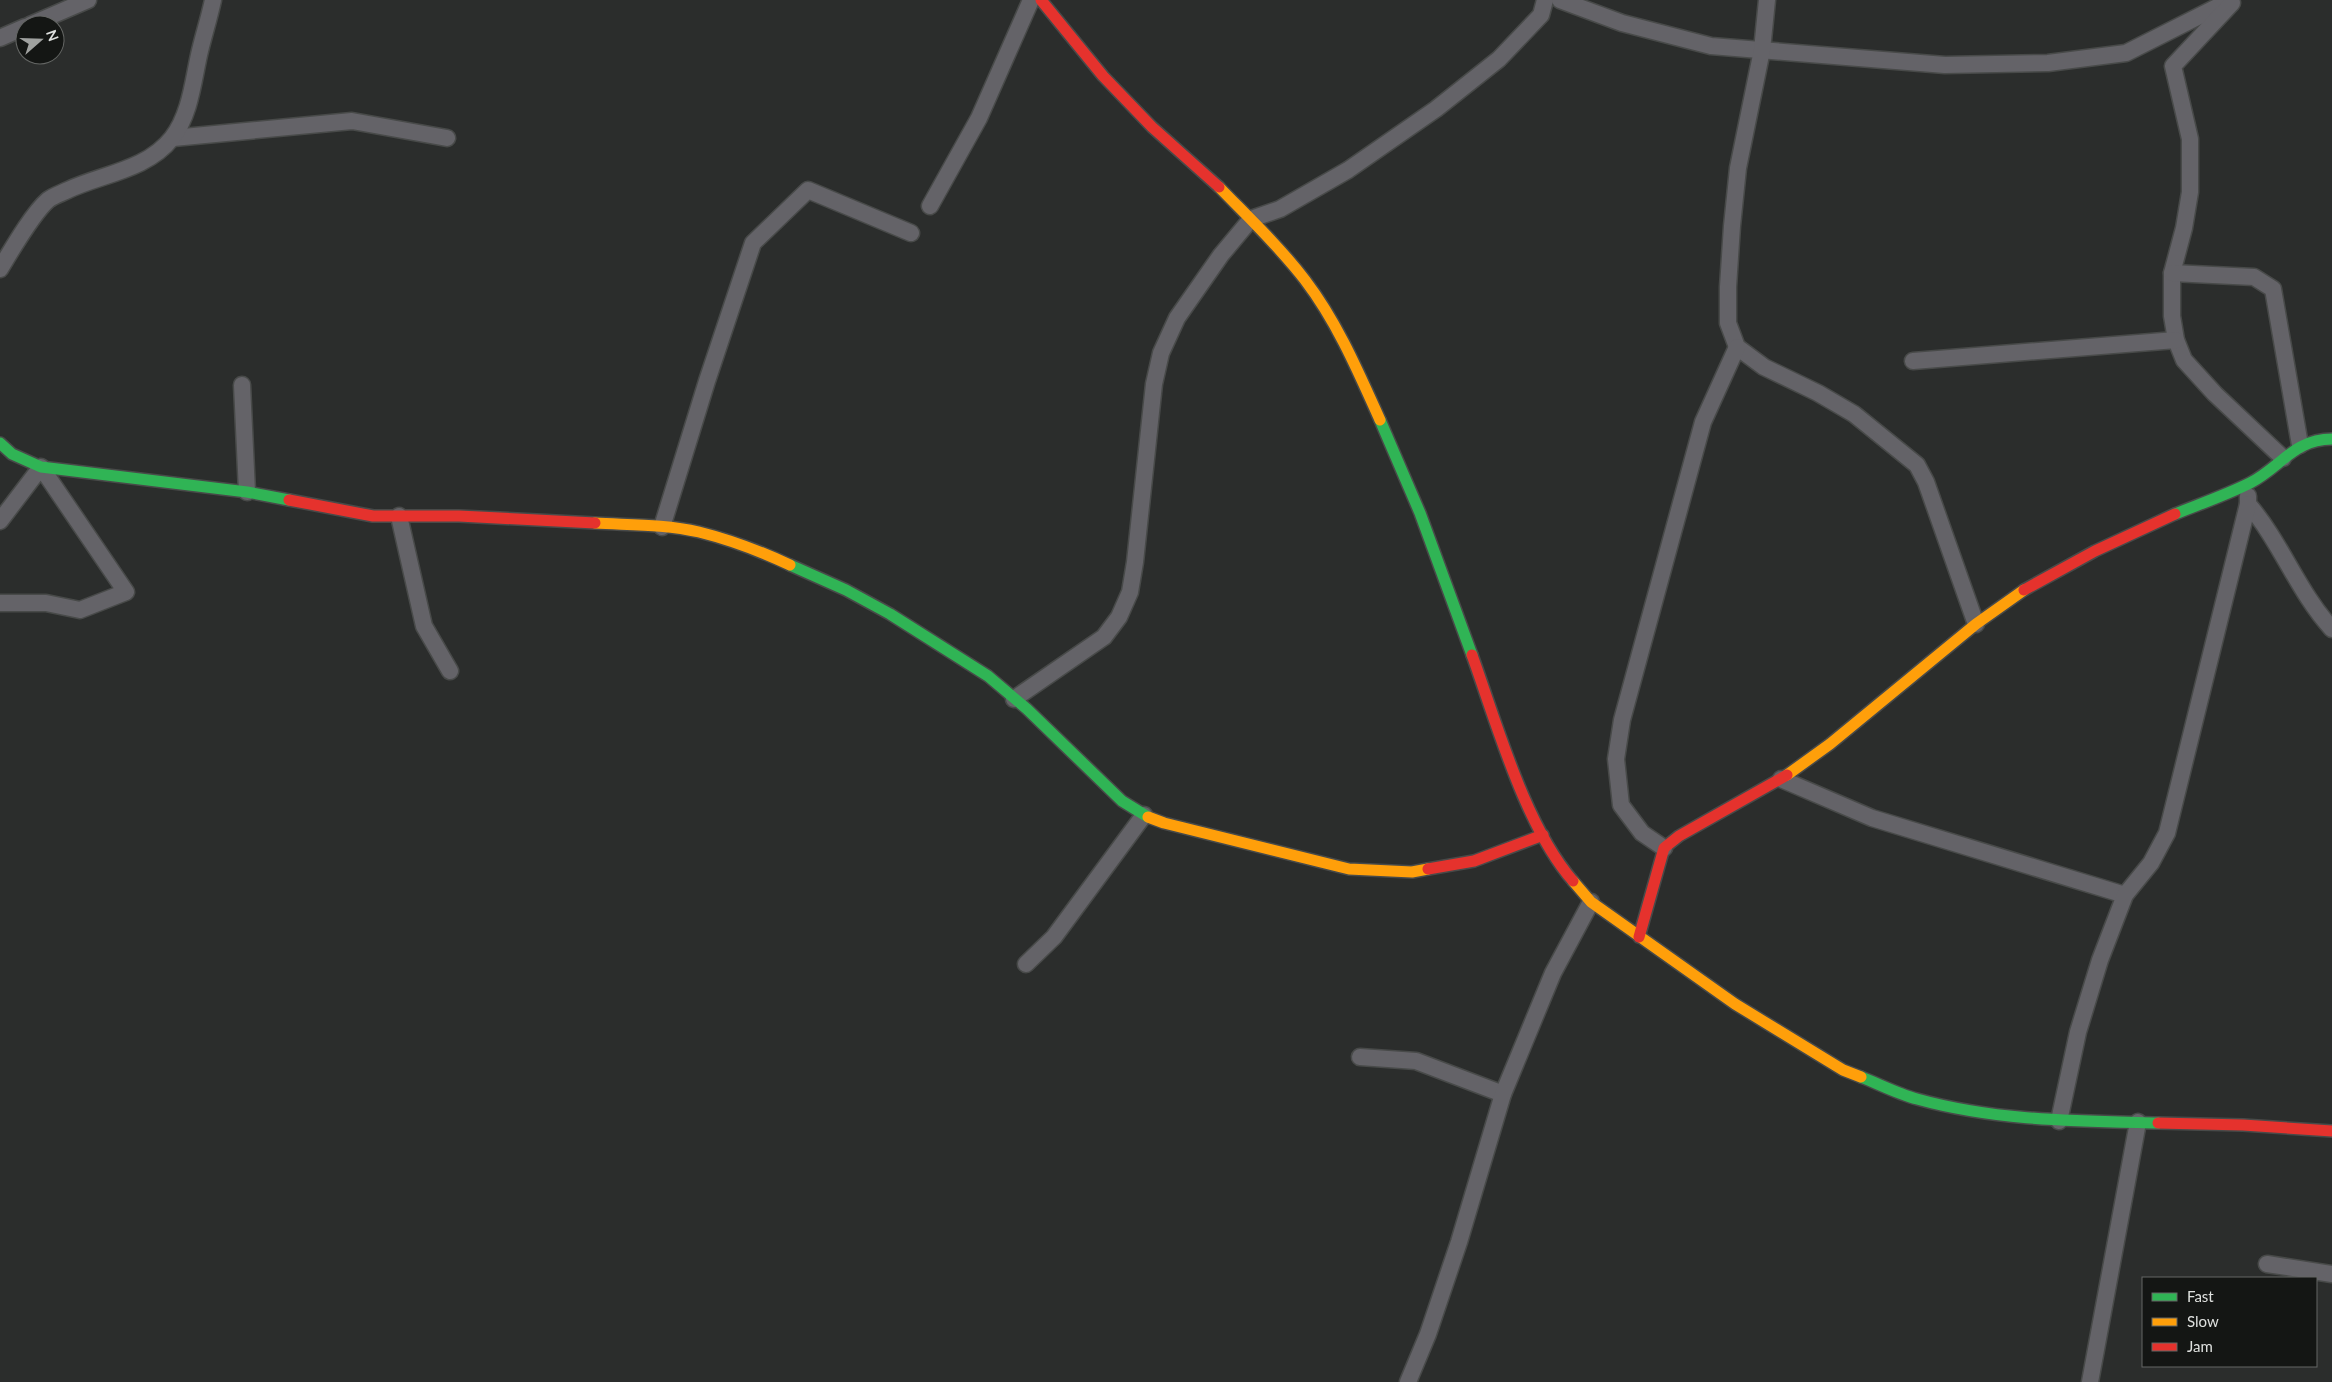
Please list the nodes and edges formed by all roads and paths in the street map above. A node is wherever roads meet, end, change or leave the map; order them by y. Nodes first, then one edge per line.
1 (88, 0) edge
2 (214, 0) edge
3 (1031, 0) edge
4 (1041, 0) edge
5 (1545, 0) edge
6 (1560, 0) edge
7 (1767, 0) edge
8 (2231, 0) edge
9 (2236, 0) edge
10 (53, 15) edge
11 (15, 31) edge
12 (0, 38) edge
13 (1762, 50) junction
14 (172, 138) junction
15 (447, 138) dead end
16 (930, 206) dead end
17 (1251, 219) junction
18 (911, 233) dead end
19 (0, 269) edge
20 (2172, 273) junction
21 (2176, 340) junction
22 (1737, 347) junction
23 (1913, 361) dead end
24 (242, 385) dead end
25 (2332, 439) edge
26 (0, 443) edge
27 (2300, 445) junction
28 (2283, 458) junction
29 (41, 467) junction
30 (2248, 484) junction
31 (247, 492) junction
32 (2248, 504) junction
33 (399, 516) junction
34 (0, 520) edge
35 (662, 527) junction
36 (0, 603) edge
37 (1976, 624) junction
38 (2332, 629) edge
39 (450, 672) dead end
40 (1014, 698) junction
41 (1781, 779) junction
42 (1144, 815) junction
43 (1543, 835) junction
44 (1664, 848) junction
45 (2125, 895) junction
46 (1591, 902) junction
47 (1639, 938) junction
48 (1026, 964) dead end
49 (1360, 1057) dead end
50 (1503, 1094) junction
51 (2059, 1120) junction
52 (2138, 1122) junction
53 (2332, 1131) edge
54 (2268, 1264) dead end
55 (2332, 1274) edge
56 (1408, 1382) edge
57 (2090, 1382) edge

1 - 10 street
2 - 14 street
3 - 16 street
4 - 17 street
5 - 17 street
6 - 13 street
7 - 13 street
8 - 13 street
9 - 20 street
11 - 12 street
13 - 22 street
14 - 15 street
14 - 19 street
17 - 40 street
17 - 43 street
18 - 35 street
20 - 21 street
20 - 27 street
21 - 23 street
21 - 28 street
22 - 37 street
22 - 44 street
24 - 31 street
25 - 27 street
26 - 29 street
27 - 28 street
28 - 30 street
29 - 31 street
29 - 34 street
29 - 36 street
30 - 32 street
30 - 37 street
31 - 33 street
32 - 38 street
32 - 45 street
33 - 35 street
33 - 39 street
35 - 40 street
37 - 41 street
40 - 42 street
41 - 44 street
41 - 45 street
42 - 43 street
42 - 48 street
43 - 46 street
44 - 47 street
45 - 51 street
46 - 47 street
46 - 50 street
47 - 51 street
49 - 50 street
50 - 56 street
51 - 52 street
52 - 53 street
52 - 57 street
54 - 55 street

